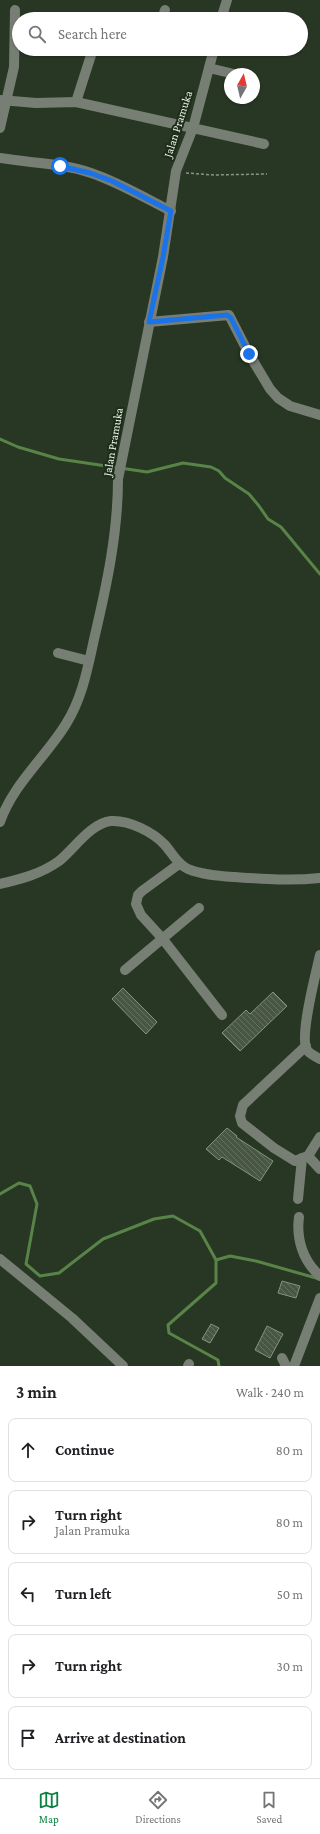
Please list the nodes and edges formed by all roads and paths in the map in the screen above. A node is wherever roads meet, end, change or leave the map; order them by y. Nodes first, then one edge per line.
1 (227, 0) edge
2 (223, 12) edge
3 (14, 56) edge
4 (91, 56) edge
5 (212, 56) edge
6 (209, 68) junction
7 (224, 72) edge
8 (4, 100) edge
9 (76, 102) junction
10 (0, 128) edge
11 (193, 128) junction
12 (264, 144) dead end
13 (0, 158) edge
14 (176, 171) junction
15 (267, 174) dead end
16 (171, 211) junction
17 (149, 322) junction
18 (320, 415) edge
19 (58, 653) dead end
20 (89, 661) junction
21 (0, 822) edge
22 (179, 864) junction
23 (320, 878) edge
24 (0, 884) edge
25 (199, 908) dead end
26 (162, 938) junction
27 (320, 955) edge
28 (125, 970) dead end
29 (222, 1015) dead end
30 (306, 1046) junction
31 (320, 1059) edge
32 (320, 1137) edge
33 (305, 1157) junction
34 (320, 1169) edge
35 (298, 1199) dead end
36 (299, 1217) dead end
37 (0, 1259) edge
38 (320, 1276) edge
39 (320, 1298) edge
40 (123, 1366) edge
41 (294, 1366) edge

1 - 2 street
3 - 8 street
4 - 9 street
5 - 6 street, Jalan Pramuka
6 - 7 street
6 - 11 street, Jalan Pramuka
8 - 9 street
8 - 10 street
9 - 11 street
11 - 12 street
11 - 14 street, Jalan Pramuka
13 - 16 street
14 - 15 path
14 - 16 street, Jalan Pramuka
16 - 17 street, Jalan Pramuka
17 - 18 street
17 - 20 street, Jalan Pramuka
19 - 20 street
20 - 21 street, Jalan Pramuka
22 - 23 street
22 - 24 street
22 - 26 street
25 - 26 street
26 - 28 street
26 - 29 street
27 - 30 street
30 - 31 street
30 - 33 street
32 - 33 street
33 - 34 street
33 - 35 street
36 - 38 street
37 - 40 street
39 - 41 street

